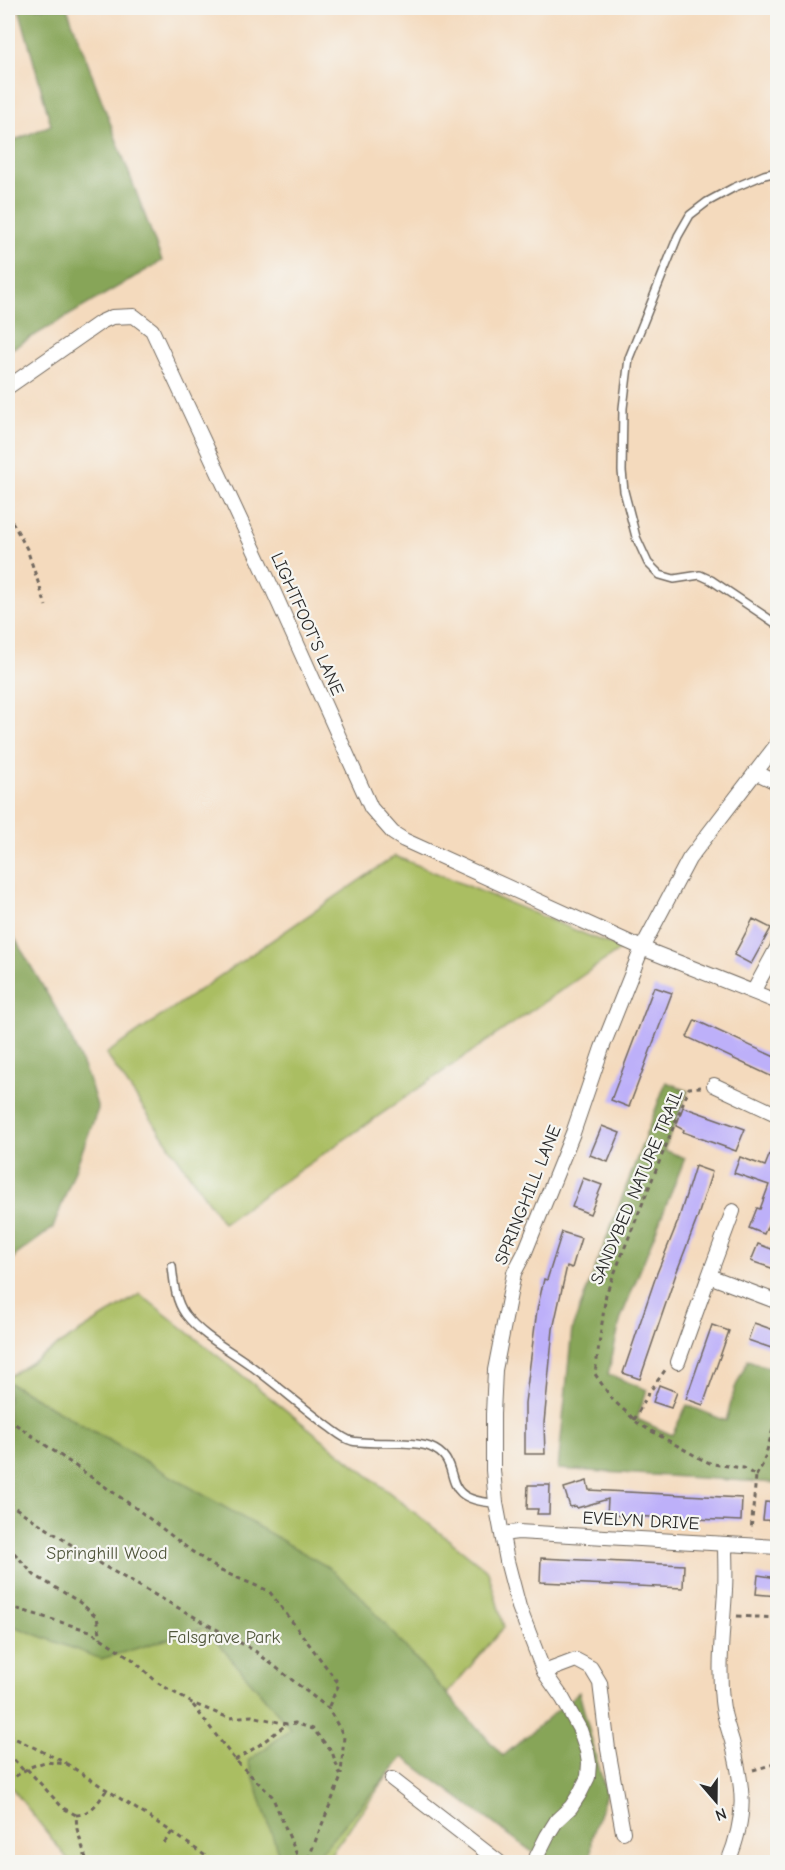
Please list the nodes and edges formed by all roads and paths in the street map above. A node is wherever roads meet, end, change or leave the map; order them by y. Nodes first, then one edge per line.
1 (777, 172) edge
2 (8, 387) edge
3 (8, 514) edge
4 (46, 606) dead end
5 (777, 625) edge
6 (777, 743) edge
7 (756, 772) junction
8 (777, 783) edge
9 (777, 946) edge
10 (642, 948) junction
11 (753, 992) junction
12 (777, 1002) edge
13 (714, 1085) joint
14 (771, 1117) edge
15 (733, 1211) dead end
16 (172, 1266) dead end
17 (709, 1276) junction
18 (777, 1302) edge
19 (678, 1362) joint
20 (12, 1385) dead end
21 (8, 1390) edge
22 (777, 1412) edge
23 (8, 1419) edge
24 (634, 1420) junction
25 (756, 1476) junction
26 (8, 1503) edge
27 (496, 1503) junction
28 (502, 1534) junction
29 (725, 1544) junction
30 (8, 1546) edge
31 (748, 1546) junction
32 (777, 1547) edge
33 (8, 1605) edge
34 (723, 1616) junction
35 (777, 1617) edge
36 (102, 1639) junction
37 (544, 1672) junction
38 (192, 1703) junction
39 (328, 1708) junction
40 (287, 1724) junction
41 (8, 1735) edge
42 (8, 1753) edge
43 (236, 1760) junction
44 (777, 1763) edge
45 (67, 1764) junction
46 (25, 1770) junction
47 (740, 1773) junction
48 (341, 1777) junction
49 (392, 1779) dead end
50 (8, 1781) edge
51 (106, 1789) junction
52 (76, 1815) junction
53 (172, 1832) junction
54 (623, 1832) dead end
55 (164, 1843) dead end
56 (87, 1863) edge
57 (214, 1863) edge
58 (300, 1863) edge
59 (308, 1863) edge
60 (499, 1863) edge
61 (534, 1863) edge
62 (728, 1863) edge

1 - 5 lane
2 - 10 street, LIGHTFOOT'S LANE
3 - 4 path
6 - 7 street, SPRINGHILL LANE
7 - 8 street
7 - 10 street, SPRINGHILL LANE
9 - 11 street
10 - 11 street
10 - 27 street, SPRINGHILL LANE
11 - 12 street
13 - 14 street
13 - 24 path, SANDYBED NATURE TRAIL
15 - 17 street
16 - 27 lane
17 - 18 street
17 - 19 street
19 - 24 path
20 - 21 path
22 - 25 path
23 - 39 path
24 - 25 path, SANDYBED NATURE TRAIL
25 - 31 path
26 - 39 path
27 - 28 street, SPRINGHILL LANE
28 - 29 street, EVELYN DRIVE
28 - 37 street, SPRINGHILL LANE
29 - 31 street, EVELYN DRIVE
29 - 34 street
30 - 36 path
31 - 32 street, EVELYN DRIVE
33 - 36 path
34 - 35 path
34 - 47 street
36 - 38 path
37 - 54 street
37 - 61 street, SPRINGHILL LANE
38 - 40 path
38 - 43 path
39 - 48 path
40 - 43 path
40 - 48 path
41 - 45 path
42 - 46 path
43 - 58 path
44 - 47 path
45 - 46 path
45 - 51 path
46 - 50 path
46 - 52 path
47 - 62 street
48 - 59 path
49 - 60 street
51 - 52 path
51 - 53 path
52 - 56 path
53 - 55 path
53 - 57 path

